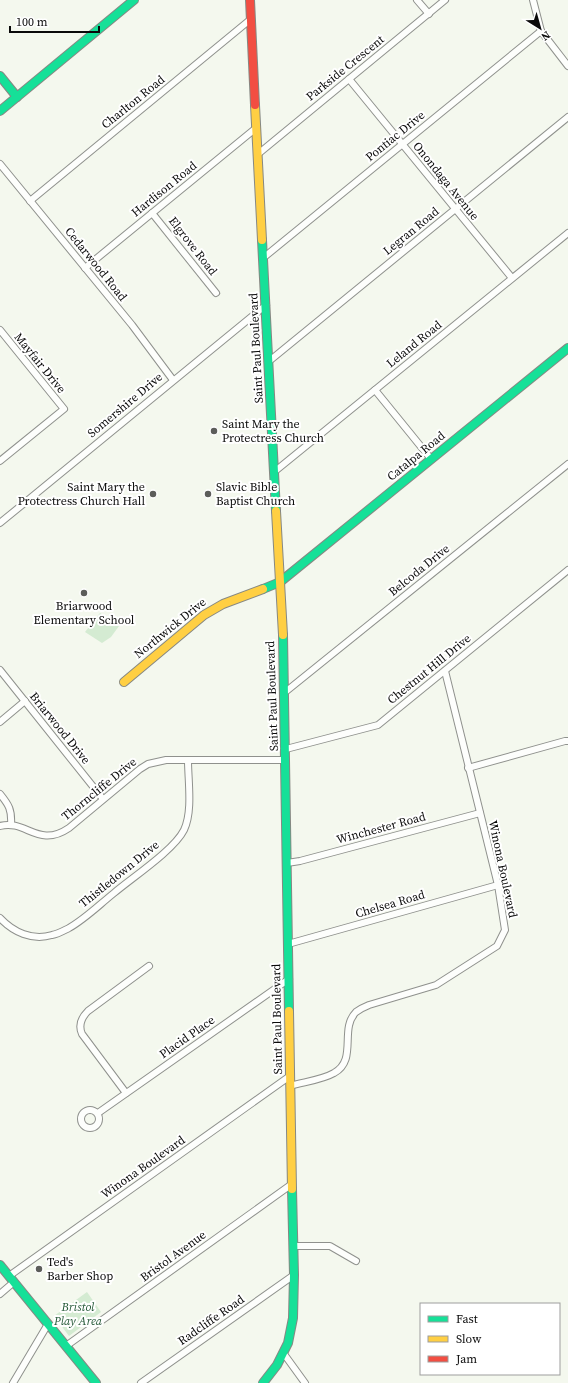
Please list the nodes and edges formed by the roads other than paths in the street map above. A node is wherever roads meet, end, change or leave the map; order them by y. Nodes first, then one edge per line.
1 (134, 0) edge
2 (250, 0) edge
3 (417, 0) edge
4 (445, 0) edge
5 (533, 0) edge
6 (429, 14) junction
7 (251, 19) junction
8 (542, 31) junction
9 (568, 66) edge
10 (0, 76) edge
11 (349, 79) junction
12 (17, 97) junction
13 (0, 111) edge
14 (568, 117) edge
15 (256, 128) junction
16 (402, 144) junction
17 (258, 154) junction
18 (0, 164) edge
19 (30, 201) junction
20 (455, 209) junction
21 (152, 213) junction
22 (568, 233) edge
23 (263, 258) junction
24 (85, 268) junction
25 (512, 278) junction
26 (216, 293) dead end
27 (266, 305) junction
28 (0, 330) edge
29 (568, 348) edge
30 (268, 362) junction
31 (173, 380) junction
32 (375, 390) junction
33 (431, 459) junction
34 (0, 461) edge
35 (568, 464) edge
36 (274, 472) junction
37 (0, 523) edge
38 (568, 570) edge
39 (280, 582) junction
40 (0, 670) edge
41 (445, 671) junction
42 (124, 682) dead end
43 (284, 693) junction
44 (25, 701) junction
45 (0, 722) edge
46 (568, 741) edge
47 (286, 749) junction
48 (188, 760) junction
49 (286, 760) junction
50 (468, 768) junction
51 (0, 794) edge
52 (103, 799) junction
53 (480, 813) junction
54 (11, 825) junction
55 (0, 826) edge
56 (287, 863) junction
57 (498, 885) junction
58 (0, 918) edge
59 (288, 944) junction
60 (149, 966) dead end
61 (289, 979) junction
62 (290, 1076) junction
63 (290, 1086) junction
64 (126, 1093) junction
65 (98, 1113) dead end
66 (292, 1184) junction
67 (293, 1246) junction
68 (356, 1261) dead end
69 (0, 1265) edge
70 (294, 1275) junction
71 (12, 1279) junction
72 (0, 1294) edge
73 (48, 1324) junction
74 (66, 1346) junction
75 (284, 1354) junction
76 (13, 1383) edge
77 (96, 1383) edge
78 (141, 1383) edge
79 (263, 1383) edge
80 (305, 1383) edge

1 - 12 main road
2 - 7 main road, Saint Paul Boulevard
3 - 6 street
4 - 6 street, Parkside Crescent
5 - 8 street
6 - 11 street, Parkside Crescent
7 - 15 main road, Saint Paul Boulevard
7 - 19 street, Charlton Road
8 - 9 street
8 - 16 street, Pontiac Drive
10 - 12 main road
11 - 16 street, Onondaga Avenue
11 - 17 street, Parkside Crescent
12 - 13 main road
14 - 20 street, Legran Road
15 - 17 main road, Saint Paul Boulevard
15 - 21 street, Hardison Road
16 - 20 street, Onondaga Avenue
16 - 23 street, Pontiac Drive
17 - 23 main road, Saint Paul Boulevard
18 - 19 street, Cedarwood Road
19 - 24 street, Cedarwood Road
20 - 25 street, Onondaga Avenue
20 - 30 street, Legran Road
21 - 24 street, Hardison Road
21 - 26 street, Elgrove Road
22 - 25 street, Leland Road
23 - 27 main road, Saint Paul Boulevard
24 - 31 street, Cedarwood Road
25 - 32 street, Leland Road
27 - 30 main road, Saint Paul Boulevard
27 - 31 street, Somershire Drive
28 - 34 street, Mayfair Drive
29 - 33 main road, Catalpa Road
30 - 36 main road, Saint Paul Boulevard
31 - 37 street, Somershire Drive
32 - 33 street
32 - 36 street, Leland Road
33 - 39 main road, Catalpa Road
35 - 43 street, Belcoda Drive
36 - 39 main road, Saint Paul Boulevard
38 - 41 street, Chestnut Hill Drive
39 - 42 main road, Northwick Drive
39 - 43 main road, Saint Paul Boulevard
40 - 44 street, Briarwood Drive
41 - 47 street, Chestnut Hill Drive
41 - 50 street, Winona Boulevard
43 - 47 main road, Saint Paul Boulevard
44 - 45 street
44 - 52 street, Briarwood Drive
46 - 50 street
47 - 49 main road, Saint Paul Boulevard
48 - 49 street, Thorncliffe Drive
48 - 52 street, Thorncliffe Drive
48 - 58 street, Thistledown Drive
49 - 56 main road, Saint Paul Boulevard
50 - 53 street, Winona Boulevard
51 - 54 street
52 - 54 street, Thorncliffe Drive
53 - 56 street, Winchester Road
53 - 57 street, Winona Boulevard
54 - 55 street, Thorncliffe Drive
56 - 59 main road, Saint Paul Boulevard
57 - 59 street, Chelsea Road
57 - 63 street, Winona Boulevard
59 - 61 main road, Saint Paul Boulevard
60 - 64 street
61 - 62 main road, Saint Paul Boulevard
61 - 64 street, Placid Place
62 - 63 main road, Saint Paul Boulevard
62 - 71 street, Winona Boulevard
63 - 66 main road, Saint Paul Boulevard
64 - 65 street, Placid Place
66 - 67 main road, Saint Paul Boulevard
66 - 74 street, Bristol Avenue
67 - 68 street
67 - 70 main road, Saint Paul Boulevard
69 - 71 main road
70 - 75 main road, Saint Paul Boulevard
70 - 78 street, Radcliffe Road
71 - 72 street, Winona Boulevard
71 - 73 main road
73 - 74 main road
73 - 76 street
74 - 77 main road
75 - 79 main road, Saint Paul Boulevard
75 - 80 street

